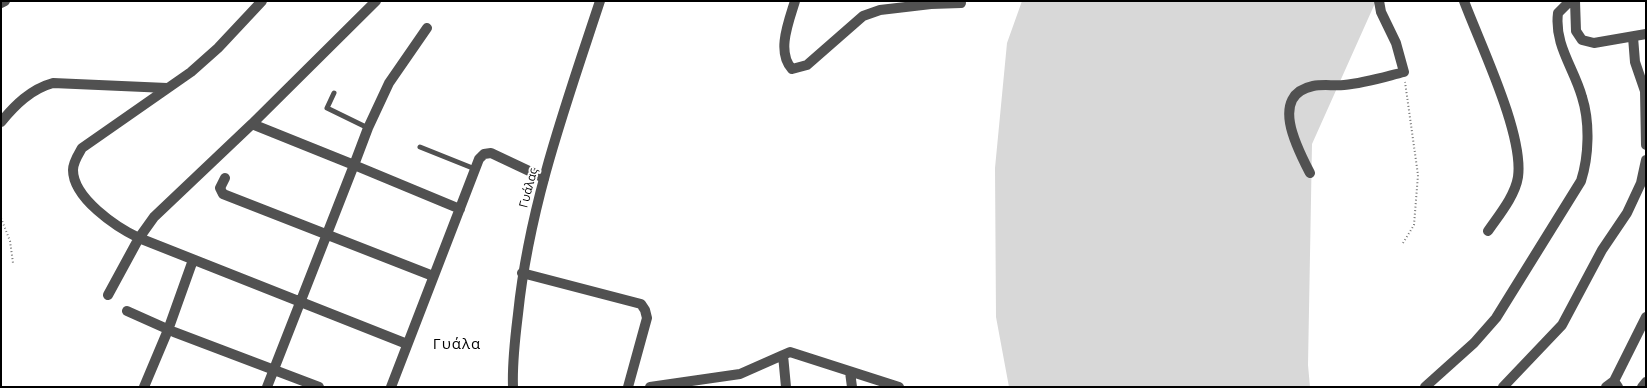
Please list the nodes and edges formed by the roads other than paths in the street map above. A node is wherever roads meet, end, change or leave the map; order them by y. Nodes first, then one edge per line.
1 (262, 1) edge
2 (376, 1) edge
3 (600, 1) edge
4 (795, 1) edge
5 (1379, 1) edge
6 (1464, 1) edge
7 (1570, 1) edge
8 (1575, 1) edge
9 (961, 3) dead end
10 (427, 28) dead end
11 (1646, 34) edge
12 (1633, 37) junction
13 (167, 88) junction
14 (334, 93) dead end
15 (1, 122) edge
16 (252, 124) junction
17 (368, 128) junction
18 (1646, 145) edge
19 (420, 147) dead end
20 (1646, 160) edge
21 (354, 165) junction
22 (475, 169) junction
23 (1310, 173) dead end
24 (226, 178) dead end
25 (544, 178) junction
26 (460, 209) junction
27 (1488, 231) dead end
28 (326, 235) junction
29 (139, 238) junction
30 (193, 260) junction
31 (522, 273) junction
32 (433, 276) junction
33 (108, 295) dead end
34 (299, 303) junction
35 (127, 311) dead end
36 (1646, 317) edge
37 (168, 330) junction
38 (407, 344) junction
39 (783, 355) junction
40 (274, 368) junction
41 (850, 372) junction
42 (1646, 382) edge
43 (1612, 385) edge
44 (144, 387) edge
45 (267, 387) edge
46 (319, 387) edge
47 (391, 387) edge
48 (513, 387) edge
49 (628, 387) edge
50 (650, 387) edge
51 (786, 387) edge
52 (852, 387) edge
53 (900, 387) edge
54 (1424, 387) edge
55 (1503, 387) edge
56 (1642, 387) edge

1 - 13 street
2 - 16 street
3 - 25 street, Γυάλας
4 - 9 street
5 - 23 street
6 - 27 street
7 - 54 street
8 - 12 street
10 - 17 street
11 - 12 street
12 - 18 street
13 - 15 street
13 - 29 street
14 - 17 lane
16 - 21 street
16 - 29 street
17 - 21 street
19 - 22 lane
20 - 55 street
21 - 26 street
21 - 28 street
22 - 25 street
22 - 26 street
24 - 28 street
25 - 31 street, Γυάλας
26 - 32 street
28 - 32 street
28 - 34 street
29 - 30 street
29 - 33 street
30 - 34 street
30 - 37 street
31 - 48 street, Γυάλας
31 - 49 street
32 - 38 street
34 - 38 street
34 - 40 street
35 - 37 street
36 - 43 street
37 - 40 street
37 - 44 street
38 - 47 street
39 - 41 street
39 - 50 street
39 - 51 street
40 - 45 street
40 - 46 street
41 - 52 street
41 - 53 street
42 - 56 street

